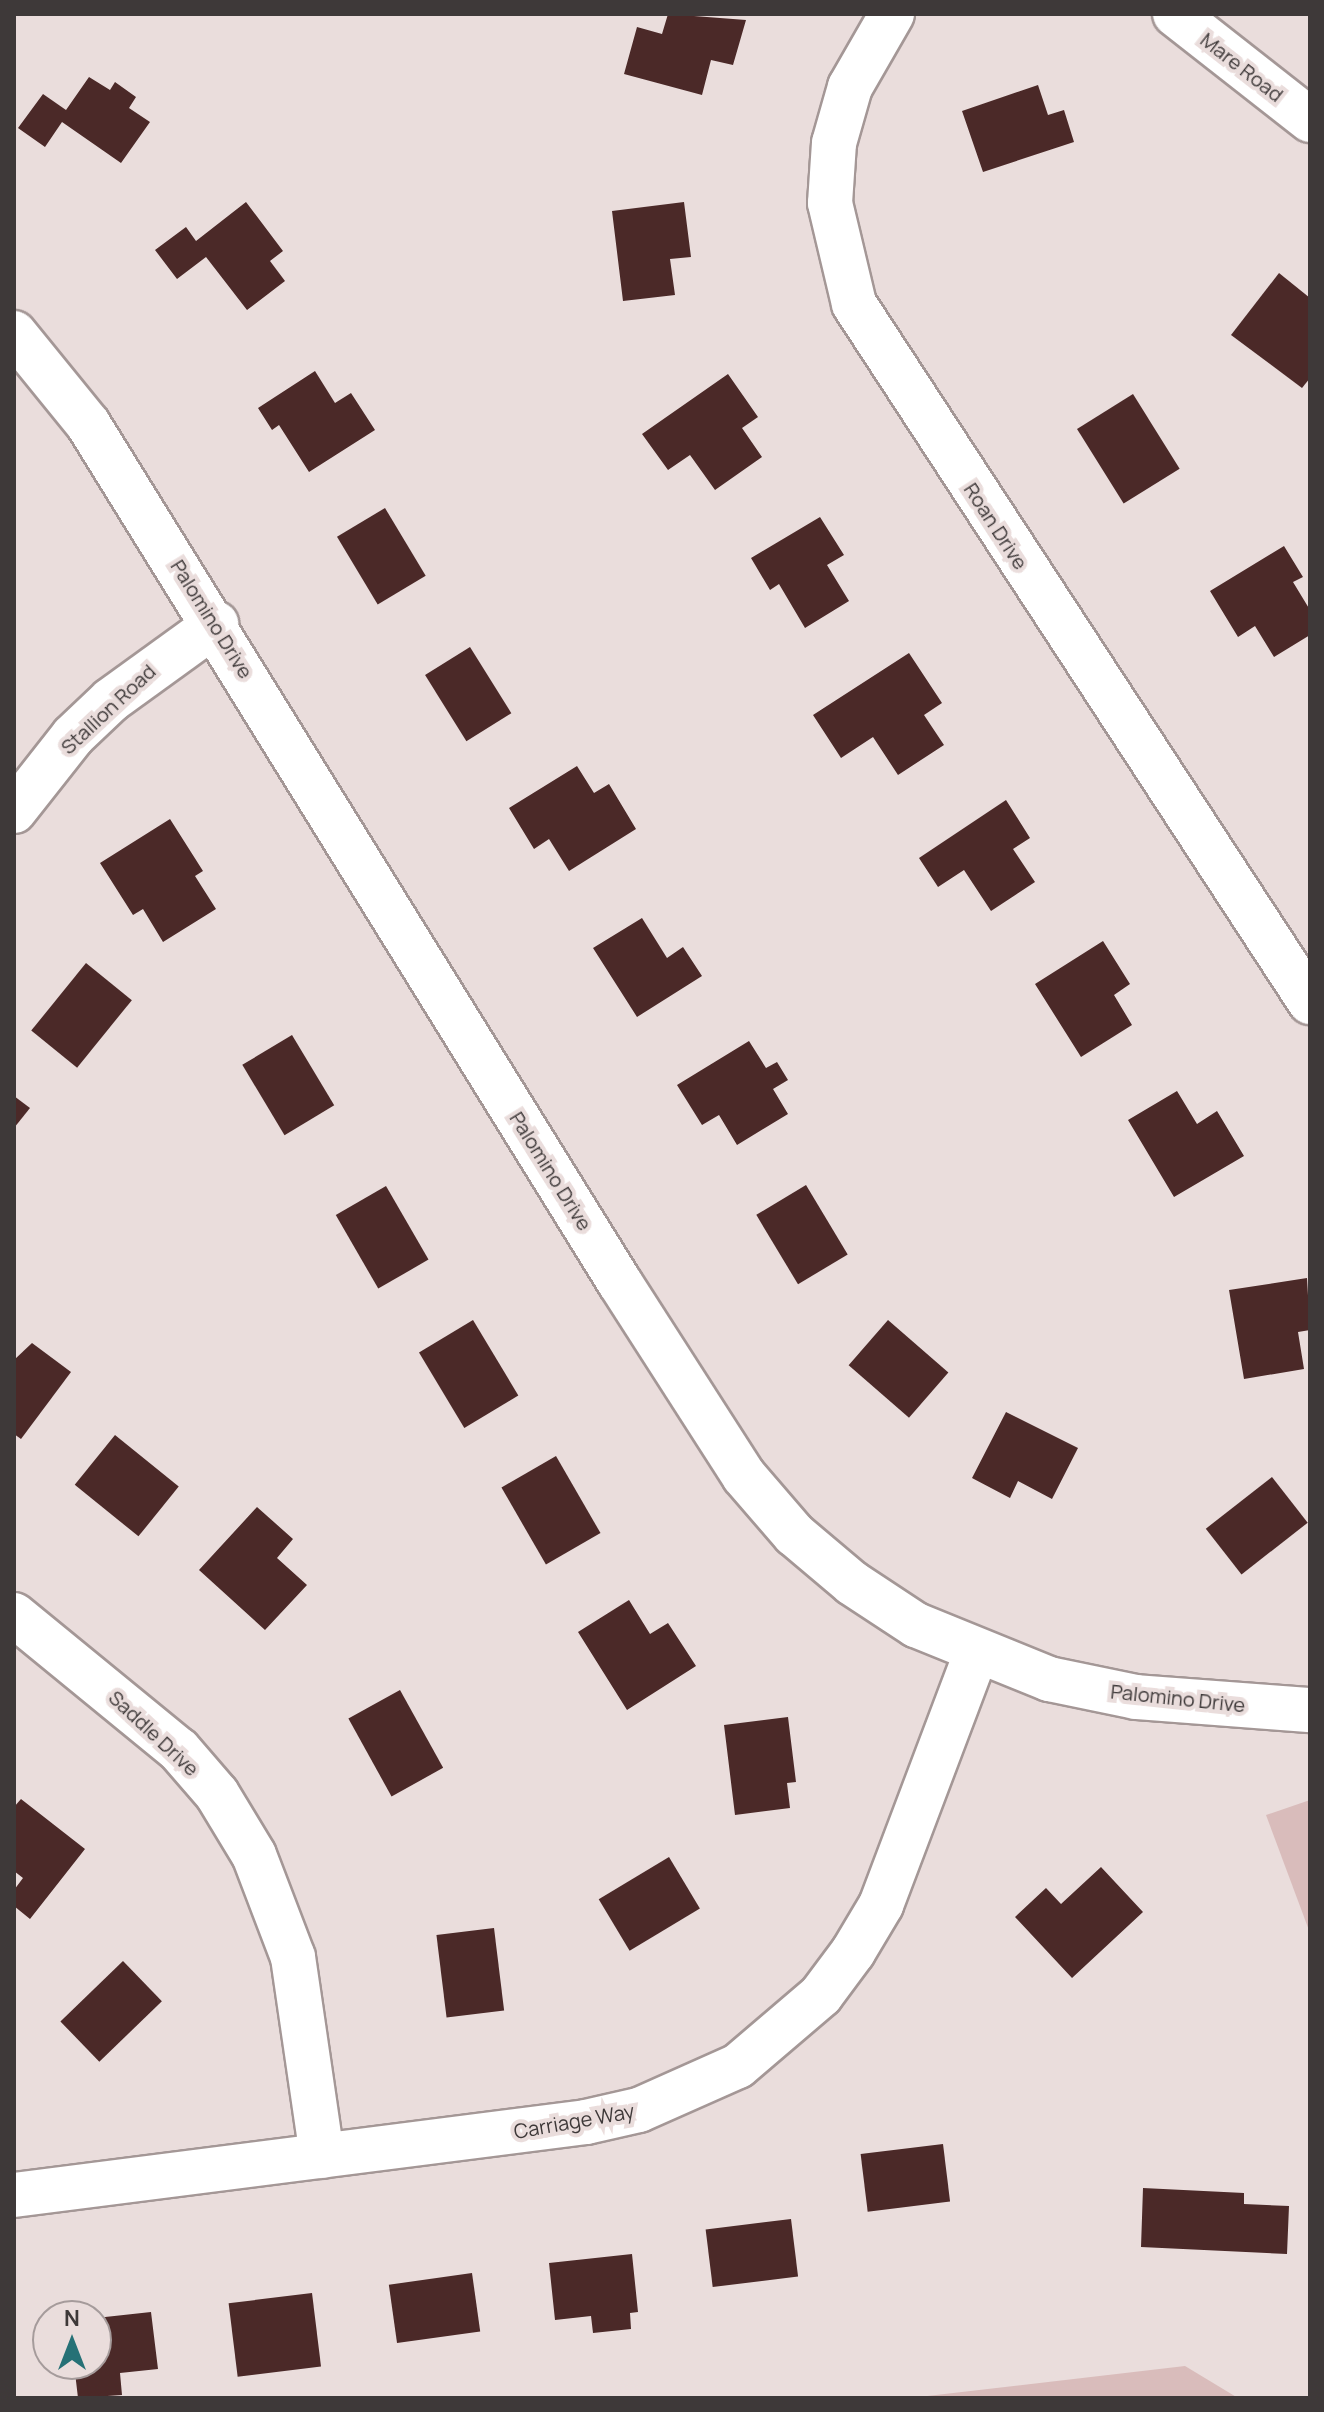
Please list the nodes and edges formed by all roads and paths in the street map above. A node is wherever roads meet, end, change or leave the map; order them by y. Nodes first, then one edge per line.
1 (892, 14) edge
2 (1175, 14) edge
3 (1310, 120) edge
4 (14, 333) edge
5 (216, 624) junction
6 (14, 811) edge
7 (1310, 1002) edge
8 (14, 1615) edge
9 (976, 1654) junction
10 (1310, 1710) edge
11 (322, 2156) junction
12 (14, 2195) edge

1 - 7 street, Roan Drive
2 - 3 street, Mare Road
4 - 5 street, Palomino Drive
5 - 6 street, Stallion Road
5 - 9 street, Palomino Drive
8 - 11 street, Saddle Drive
9 - 10 street, Palomino Drive
9 - 11 street, Carriage Way
11 - 12 street, Carriage Way

